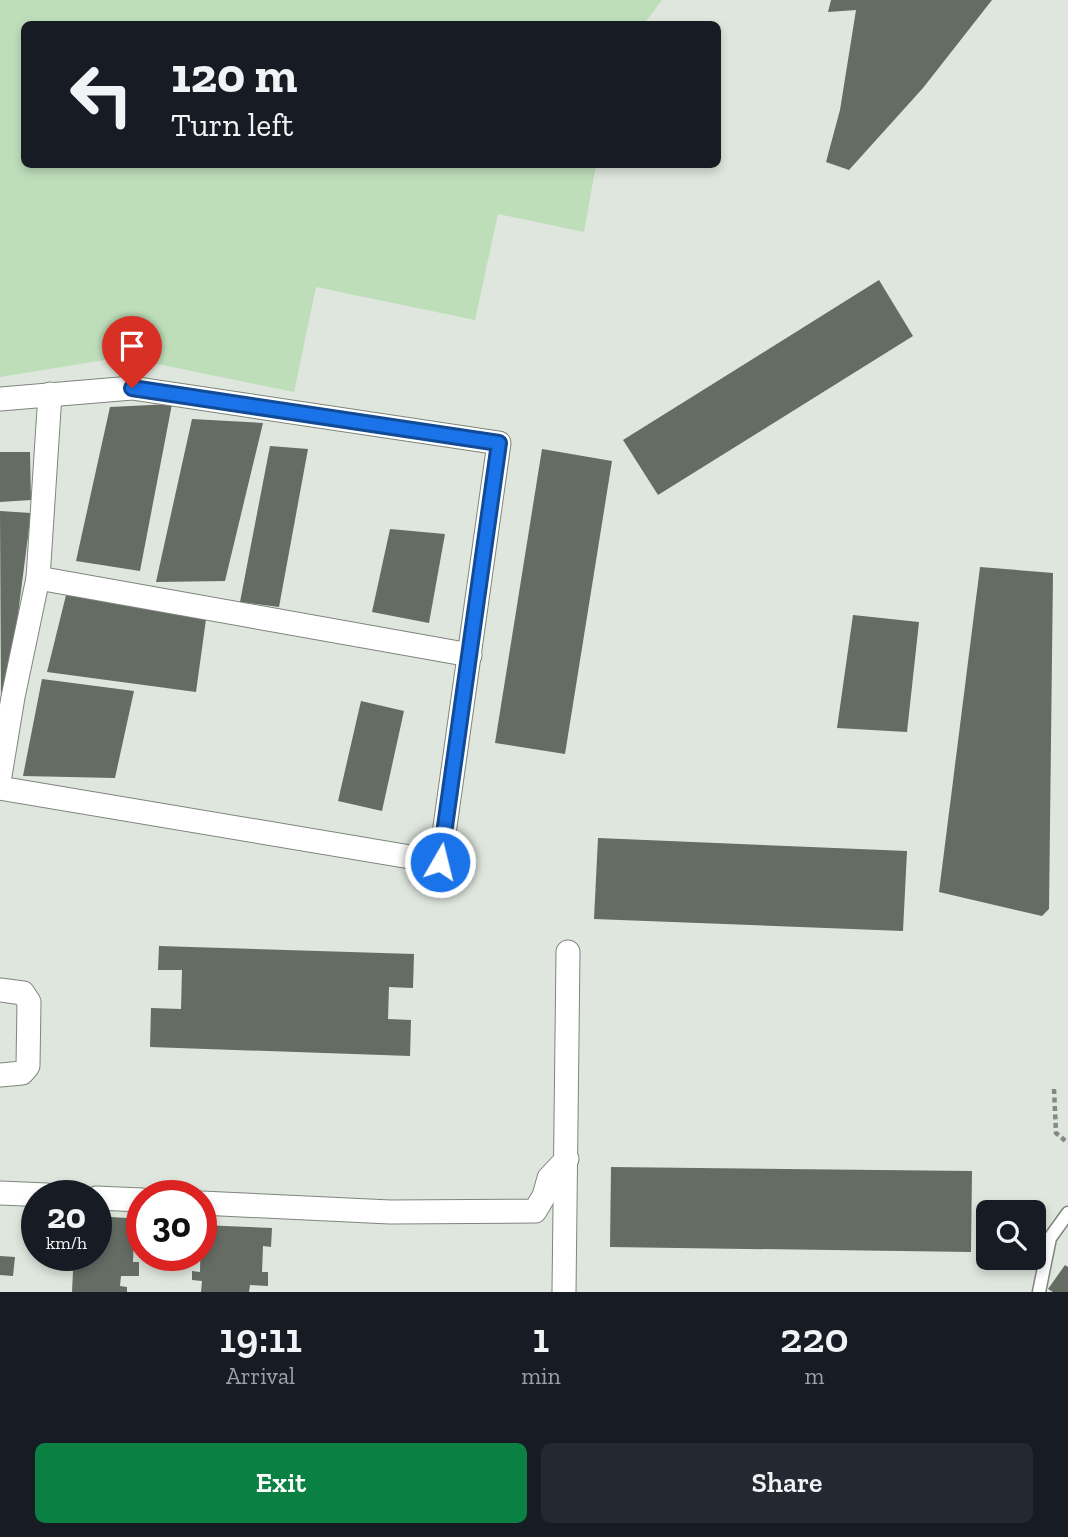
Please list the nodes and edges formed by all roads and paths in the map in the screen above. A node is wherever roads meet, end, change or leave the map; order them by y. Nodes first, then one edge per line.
1 (50, 394) junction
2 (0, 399) edge
3 (38, 578) junction
4 (470, 655) junction
5 (0, 776) edge
6 (0, 788) edge
7 (568, 952) dead end
8 (0, 990) edge
9 (0, 1075) edge
10 (1054, 1089) dead end
11 (1068, 1143) edge
12 (567, 1159) junction
13 (0, 1193) edge
14 (21, 1194) edge
15 (217, 1204) edge
16 (1068, 1213) edge
17 (564, 1292) edge
18 (1039, 1292) edge

1 - 2 street
1 - 3 street
1 - 4 street
3 - 4 street
3 - 5 street
4 - 6 street
7 - 12 street
8 - 9 street
10 - 11 path
12 - 15 street
12 - 17 street
13 - 14 street
16 - 18 lane

